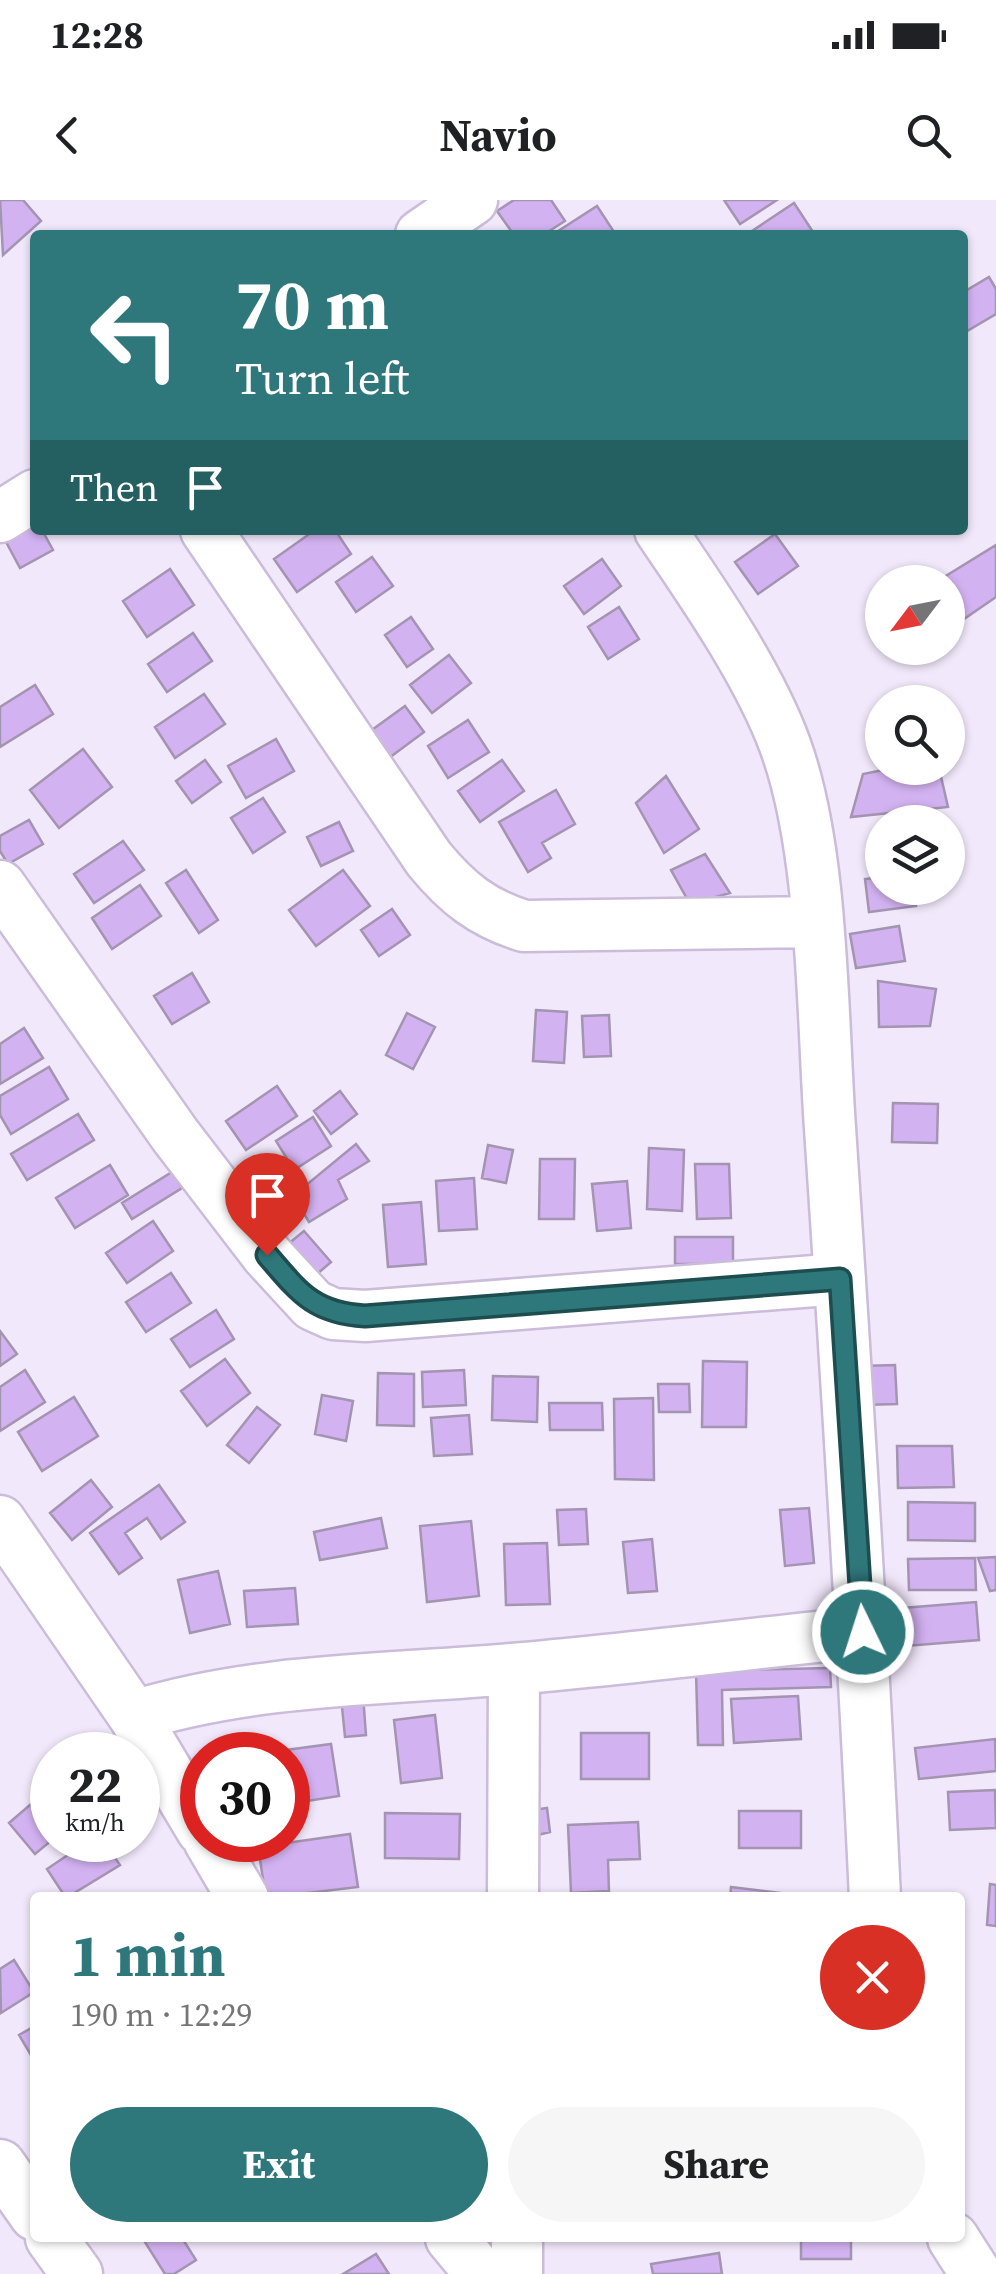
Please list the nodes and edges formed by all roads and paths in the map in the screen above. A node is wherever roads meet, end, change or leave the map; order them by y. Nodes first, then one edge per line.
1 (30, 498) edge
2 (0, 517) edge
3 (209, 535) edge
4 (663, 535) edge
5 (0, 886) edge
6 (816, 922) junction
7 (840, 1279) junction
8 (0, 1521) edge
9 (863, 1632) junction
10 (514, 1669) junction
11 (134, 1716) junction
12 (180, 1793) edge
13 (221, 1862) edge
14 (239, 1892) edge
15 (513, 1892) edge
16 (875, 1892) edge
17 (0, 2165) edge
18 (30, 2207) edge
19 (54, 2242) edge
20 (454, 2242) edge
21 (516, 2242) edge
22 (956, 2242) edge
23 (77, 2274) edge
24 (481, 2274) edge
25 (517, 2274) edge
26 (976, 2274) edge

1 - 2 street
3 - 6 street
4 - 6 street
5 - 7 street
6 - 7 street
7 - 9 street
8 - 11 street
9 - 10 street
9 - 16 street
10 - 11 street
10 - 15 street
11 - 12 street
13 - 14 street
17 - 18 street
19 - 23 street
20 - 24 street
21 - 25 street
22 - 26 street

